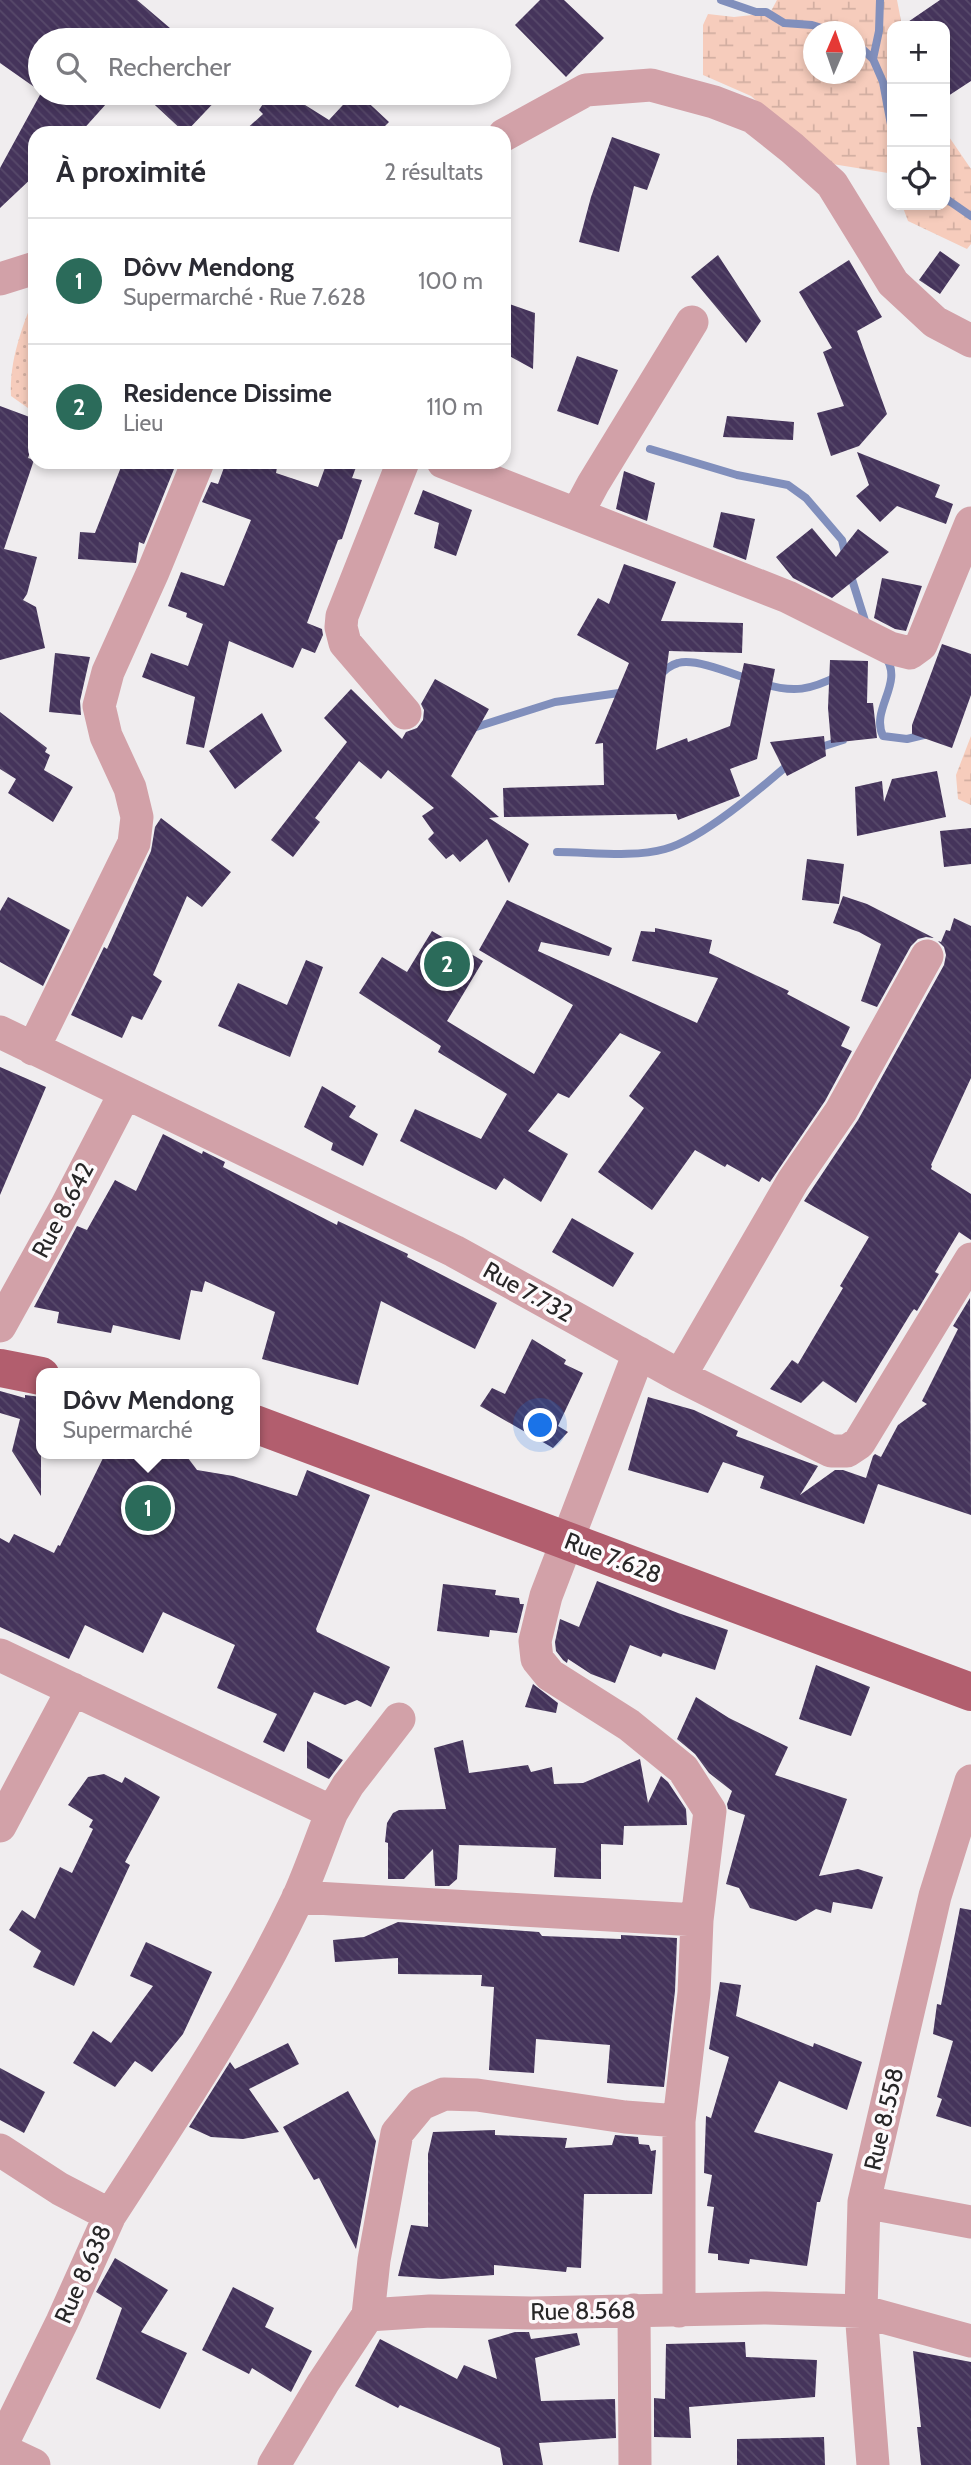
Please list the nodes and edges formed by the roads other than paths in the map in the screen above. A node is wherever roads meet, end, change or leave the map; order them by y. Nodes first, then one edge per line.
1 (511, 131) edge
2 (28, 270) edge
3 (0, 279) edge
4 (692, 322) dead end
5 (971, 341) edge
6 (195, 469) edge
7 (400, 469) edge
8 (461, 469) edge
9 (577, 514) junction
10 (971, 523) edge
11 (405, 713) dead end
12 (928, 956) dead end
13 (0, 1032) edge
14 (33, 1049) junction
15 (125, 1093) junction
16 (971, 1259) edge
17 (0, 1326) edge
18 (639, 1353) junction
19 (0, 1368) edge
20 (36, 1375) edge
21 (680, 1376) junction
22 (260, 1426) edge
23 (567, 1540) junction
24 (0, 1655) edge
25 (73, 1689) junction
26 (971, 1692) edge
27 (399, 1718) dead end
28 (971, 1781) edge
29 (332, 1812) junction
30 (0, 1826) edge
31 (298, 1897) junction
32 (697, 1920) junction
33 (678, 2121) junction
34 (0, 2150) edge
35 (864, 2202) junction
36 (110, 2215) junction
37 (971, 2222) edge
38 (634, 2310) junction
39 (679, 2311) junction
40 (861, 2311) junction
41 (368, 2315) junction
42 (971, 2341) edge
43 (0, 2448) edge
44 (34, 2465) edge
45 (274, 2465) edge
46 (635, 2465) edge
47 (873, 2465) edge

1 - 5 street
2 - 3 street
4 - 9 street
6 - 14 street
7 - 11 street
8 - 9 street
9 - 10 street
12 - 21 street
13 - 14 street, Rue 7.732
14 - 15 street, Rue 7.732
15 - 17 street, Rue 8.642
15 - 18 street, Rue 7.732
16 - 21 street, Rue 7.732
18 - 21 street, Rue 7.732
18 - 23 street
19 - 20 main road
22 - 23 main road, Rue 7.628
23 - 26 main road, Rue 7.628
23 - 32 street
24 - 25 street
25 - 29 street
25 - 30 street
27 - 29 street
28 - 35 street, Rue 8.558
29 - 31 street
31 - 32 street
31 - 36 street
32 - 33 street
33 - 39 street
33 - 41 street
34 - 36 street, Rue 8.638
35 - 37 street
35 - 40 street, Rue 8.558
36 - 43 street, Rue 8.638
38 - 39 street, Rue 8.568
38 - 41 street, Rue 8.568
38 - 46 street
39 - 40 street, Rue 8.568
40 - 42 street, Rue 8.568
40 - 47 street, Rue 8.558
41 - 45 street
43 - 44 street

